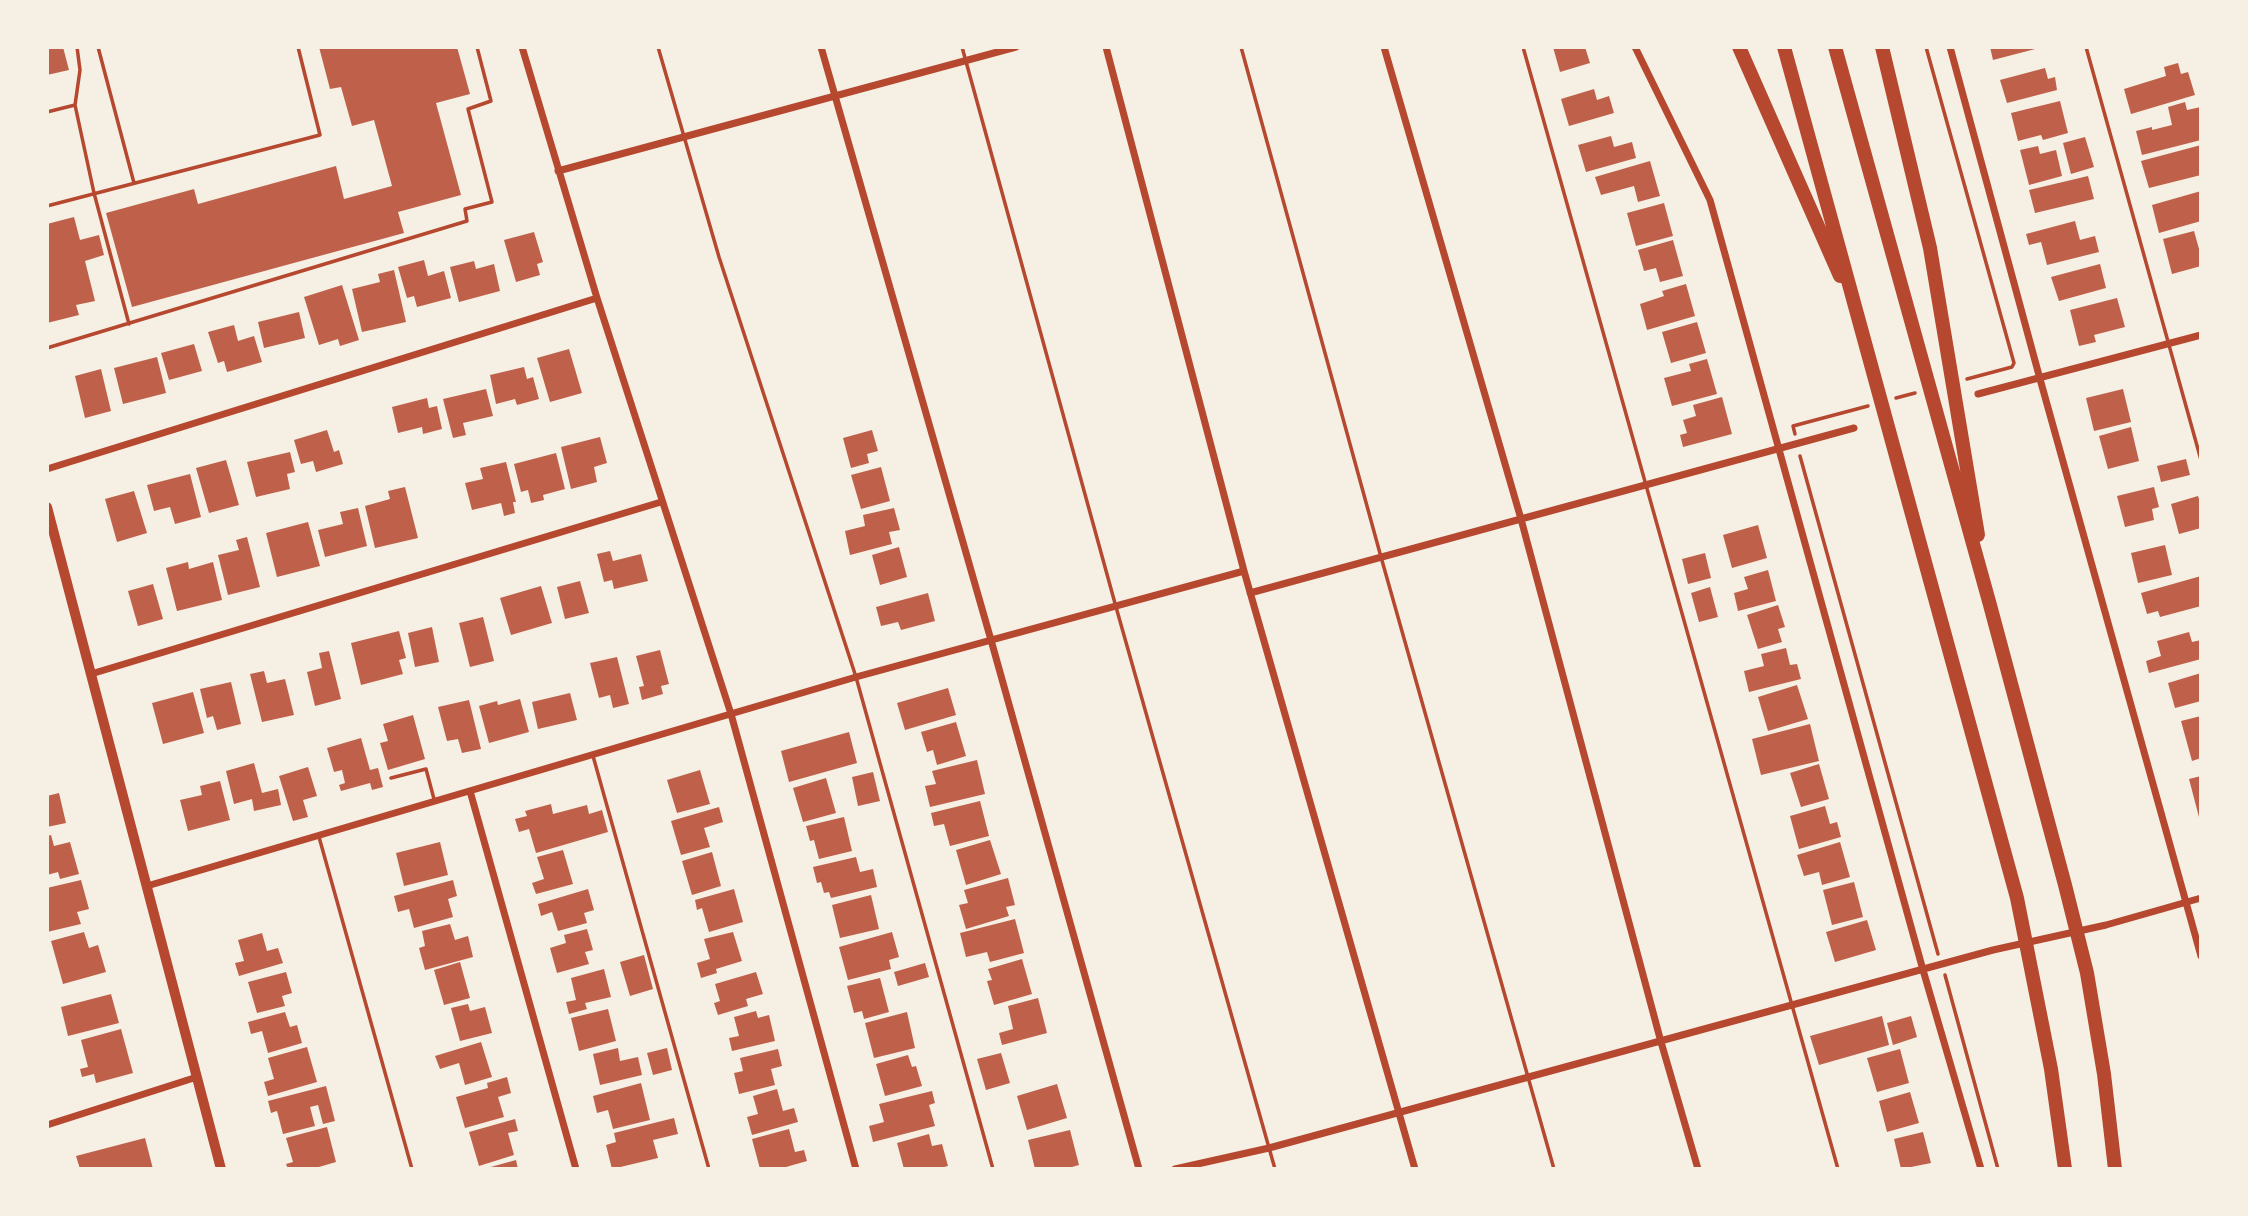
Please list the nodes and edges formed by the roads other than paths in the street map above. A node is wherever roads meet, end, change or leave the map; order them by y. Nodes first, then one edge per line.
1 (77, 47) edge
2 (98, 47) edge
3 (298, 47) edge
4 (477, 47) edge
5 (522, 47) edge
6 (658, 47) edge
7 (821, 47) edge
8 (962, 47) edge
9 (1016, 47) edge
10 (1106, 47) edge
11 (1241, 47) edge
12 (1384, 47) edge
13 (1523, 47) edge
14 (1635, 47) edge
15 (1740, 47) edge
16 (1784, 47) edge
17 (1835, 47) edge
18 (1882, 47) edge
19 (1950, 47) edge
20 (2087, 47) edge
21 (966, 62) junction
22 (834, 96) junction
23 (75, 104) junction
24 (47, 112) edge
25 (682, 137) junction
26 (558, 171) junction
27 (134, 183) junction
28 (94, 193) junction
29 (48, 204) edge
30 (597, 298) junction
31 (1859, 319) junction
32 (129, 324) junction
33 (2201, 335) edge
34 (2169, 343) junction
35 (47, 348) edge
36 (2040, 379) junction
37 (1978, 394) dead end
38 (1854, 428) dead end
39 (1778, 448) junction
40 (2201, 460) edge
41 (47, 469) edge
42 (1644, 485) junction
43 (662, 502) junction
44 (47, 507) edge
45 (1521, 519) junction
46 (1381, 557) junction
47 (1244, 571) junction
48 (1250, 593) junction
49 (1990, 605) junction
50 (1116, 607) junction
51 (991, 640) junction
52 (91, 674) junction
53 (856, 677) junction
54 (731, 714) junction
55 (592, 755) junction
56 (391, 778) dead end
57 (470, 791) junction
58 (435, 801) junction
59 (319, 835) junction
60 (147, 886) junction
61 (2201, 898) edge
62 (2186, 902) junction
63 (2201, 956) edge
64 (1923, 970) junction
65 (1791, 1006) junction
66 (1661, 1042) junction
67 (197, 1077) junction
68 (1528, 1078) junction
69 (1399, 1111) junction
70 (47, 1125) edge
71 (1269, 1148) junction
72 (221, 1169) edge
73 (412, 1169) edge
74 (576, 1169) edge
75 (709, 1169) edge
76 (856, 1169) edge
77 (993, 1169) edge
78 (1139, 1169) edge
79 (1175, 1169) edge
80 (1275, 1169) edge
81 (1415, 1169) edge
82 (1554, 1169) edge
83 (1698, 1169) edge
84 (1838, 1169) edge
85 (1981, 1169) edge
86 (2065, 1169) edge
87 (2115, 1169) edge

1 - 23 lane
2 - 27 lane
3 - 27 lane
4 - 32 lane
5 - 26 street
6 - 25 lane
7 - 22 street
8 - 21 lane
9 - 21 street
10 - 47 street
11 - 46 lane
12 - 45 street
13 - 42 lane
14 - 39 street
15 - 31 highway
16 - 31 highway
17 - 49 highway
18 - 49 highway
19 - 36 street
20 - 34 lane
21 - 22 street
21 - 50 lane
22 - 25 street
22 - 51 street
23 - 24 lane
23 - 28 lane
25 - 26 street
25 - 53 lane
26 - 30 street
27 - 28 lane
28 - 29 lane
28 - 32 lane
30 - 41 street
30 - 43 street
31 - 86 highway
32 - 35 lane
33 - 34 street
34 - 36 street
34 - 40 lane
36 - 37 street
36 - 62 street
38 - 39 street
39 - 42 street
39 - 64 street
42 - 45 street
42 - 65 lane
43 - 52 street
43 - 54 street
44 - 52 main road
45 - 46 street
45 - 66 street
46 - 48 street
46 - 68 lane
47 - 48 street
47 - 50 street
48 - 69 street
49 - 87 highway
50 - 51 street
50 - 71 lane
51 - 53 street
51 - 78 street
52 - 60 main road
53 - 54 street
53 - 77 lane
54 - 55 street
54 - 76 street
55 - 57 street
55 - 75 lane
56 - 58 lane
57 - 58 street
57 - 74 street
58 - 59 street
59 - 60 street
59 - 73 lane
60 - 67 main road
61 - 62 street
62 - 63 street
62 - 64 street
64 - 65 street
64 - 85 street
65 - 66 street
65 - 84 lane
66 - 68 street
66 - 83 street
67 - 70 street
67 - 72 main road
68 - 69 street
68 - 82 lane
69 - 71 street
69 - 81 street
71 - 79 street
71 - 80 lane

